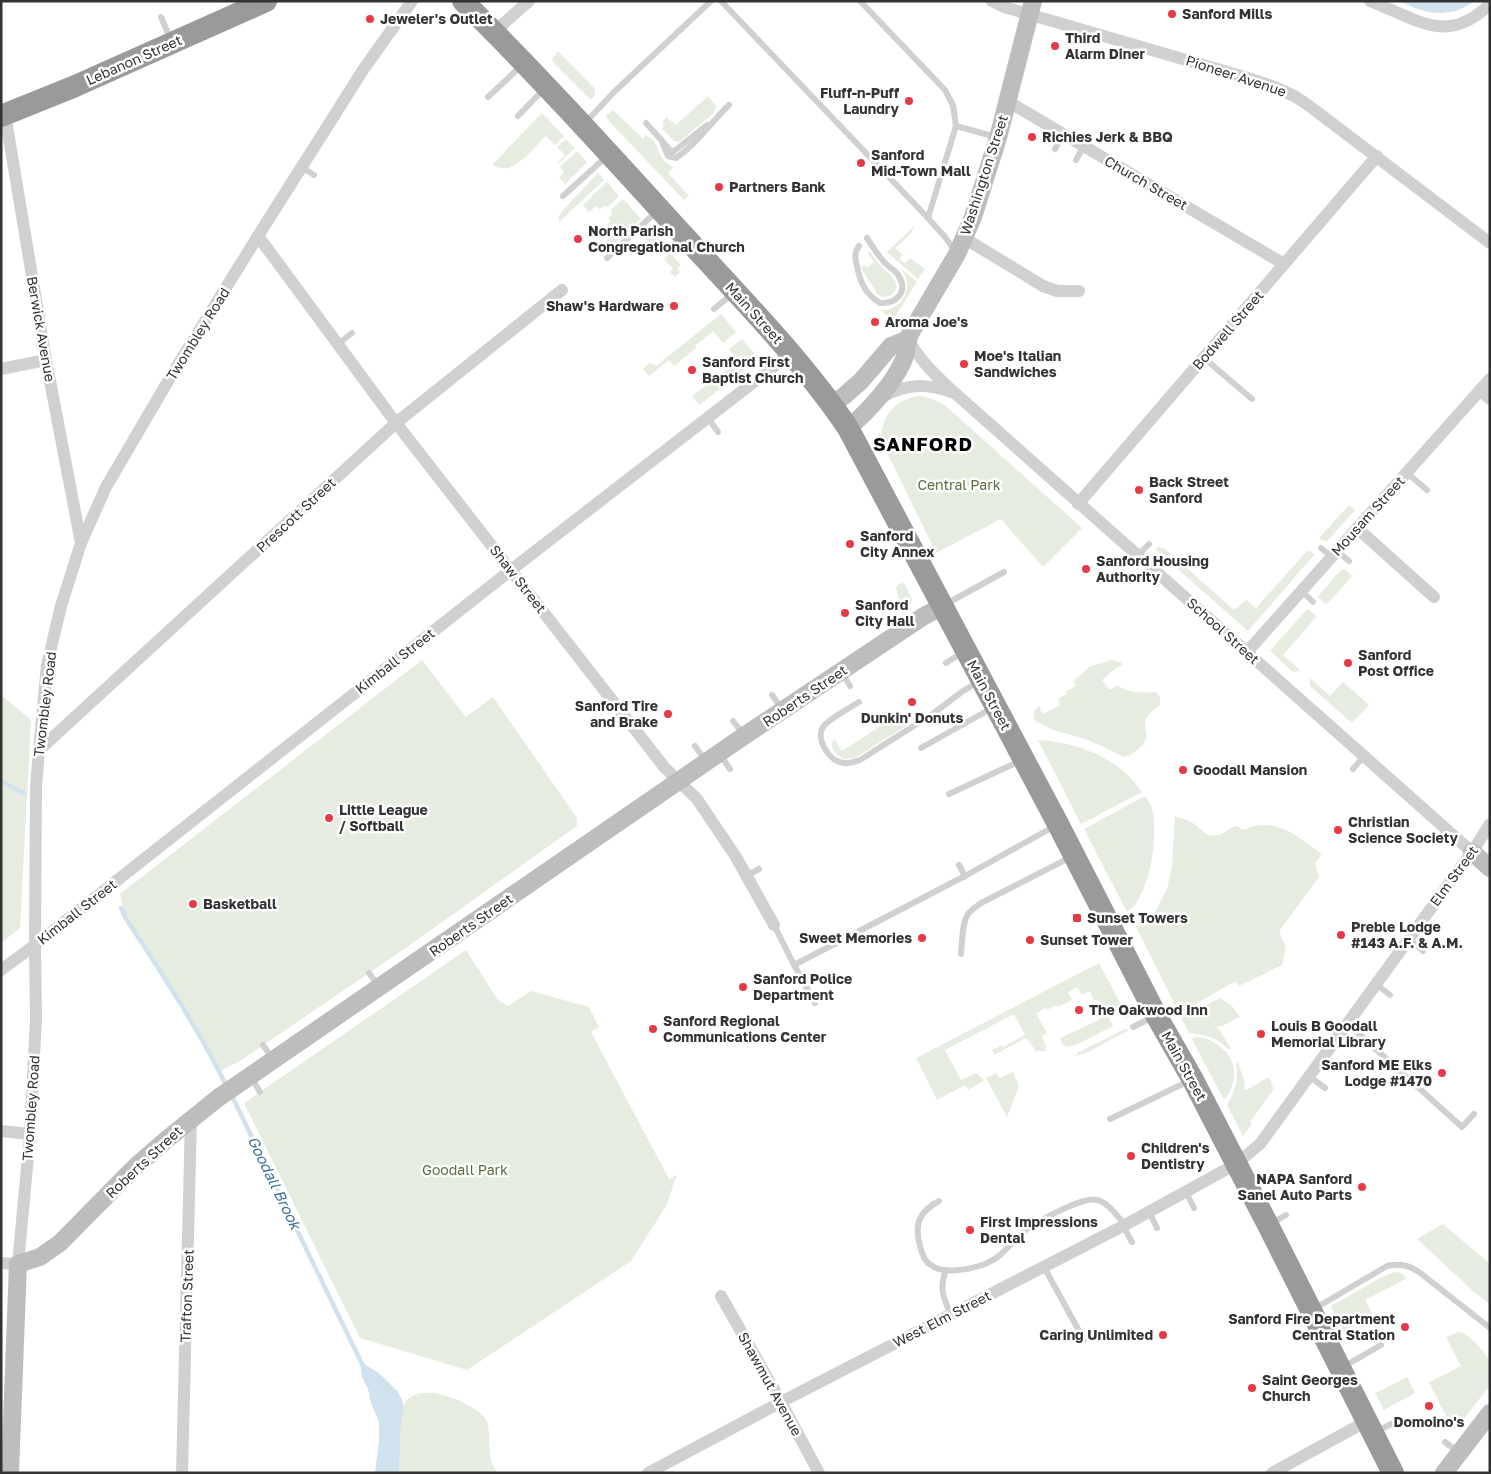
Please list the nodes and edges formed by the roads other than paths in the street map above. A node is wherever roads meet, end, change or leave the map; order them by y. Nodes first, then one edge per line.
1 (266, 1) edge
2 (412, 1) edge
3 (463, 1) edge
4 (529, 1) edge
5 (711, 1) edge
6 (721, 1) edge
7 (860, 1) edge
8 (992, 1) edge
9 (1370, 1) edge
10 (1490, 4) edge
11 (1032, 8) edge
12 (161, 17) dead end
13 (494, 32) junction
14 (172, 44) junction
15 (524, 64) junction
16 (546, 88) junction
17 (488, 96) dead end
18 (1007, 101) junction
19 (730, 105) dead end
20 (3, 115) edge
21 (518, 116) dead end
22 (646, 124) dead end
23 (582, 126) junction
24 (956, 126) junction
25 (1062, 134) junction
26 (998, 138) junction
27 (1084, 146) junction
28 (1055, 150) dead end
29 (608, 154) junction
30 (1377, 156) junction
31 (1076, 160) dead end
32 (301, 167) junction
33 (314, 175) dead end
34 (563, 196) dead end
35 (660, 209) junction
36 (928, 218) junction
37 (258, 236) junction
38 (867, 238) dead end
39 (1490, 243) edge
40 (859, 246) dead end
41 (961, 246) junction
42 (608, 258) dead end
43 (1284, 264) junction
44 (562, 290) dead end
45 (735, 291) junction
46 (1079, 291) dead end
47 (714, 309) dead end
48 (352, 333) dead end
49 (908, 339) junction
50 (338, 344) junction
51 (790, 354) junction
52 (1204, 358) junction
53 (46, 360) junction
54 (1, 369) edge
55 (1490, 379) edge
56 (1480, 390) junction
57 (956, 394) junction
58 (1252, 399) dead end
59 (1490, 399) edge
60 (877, 400) junction
61 (832, 404) junction
62 (708, 418) junction
63 (396, 423) junction
64 (848, 428) junction
65 (718, 432) dead end
66 (1407, 473) junction
67 (1427, 490) dead end
68 (1078, 504) junction
69 (1357, 528) junction
70 (81, 543) junction
71 (1149, 544) dead end
72 (1321, 548) dead end
73 (1335, 554) junction
74 (1138, 556) junction
75 (1349, 561) dead end
76 (511, 570) junction
77 (1004, 572) dead end
78 (1302, 591) junction
79 (1434, 598) dead end
80 (1313, 602) dead end
81 (942, 606) junction
82 (966, 650) junction
83 (1247, 652) junction
84 (946, 663) dead end
85 (982, 680) junction
86 (772, 695) dead end
87 (859, 702) dead end
88 (996, 706) junction
89 (784, 710) junction
90 (733, 721) dead end
91 (744, 736) junction
92 (695, 746) dead end
93 (921, 748) dead end
94 (39, 750) junction
95 (1364, 756) junction
96 (713, 758) junction
97 (1023, 759) junction
98 (730, 769) dead end
99 (1352, 770) dead end
100 (678, 782) junction
101 (948, 794) dead end
102 (1058, 824) junction
103 (1490, 824) edge
104 (1472, 852) junction
105 (1074, 855) junction
106 (959, 865) dead end
107 (1490, 868) edge
108 (759, 869) dead end
109 (746, 876) junction
110 (965, 876) junction
111 (774, 925) joint
112 (1409, 939) junction
113 (35, 945) junction
114 (1423, 951) dead end
115 (961, 954) dead end
116 (794, 965) junction
117 (1, 970) edge
118 (368, 973) dead end
119 (1376, 984) junction
120 (380, 988) junction
121 (1390, 995) dead end
122 (815, 1003) dead end
123 (1156, 1015) junction
124 (1348, 1024) junction
125 (1133, 1027) dead end
126 (263, 1045) dead end
127 (273, 1061) junction
128 (1309, 1076) junction
129 (246, 1079) junction
130 (1193, 1080) junction
131 (1325, 1088) dead end
132 (260, 1092) dead end
133 (1474, 1114) dead end
134 (191, 1119) junction
135 (1110, 1120) dead end
136 (1, 1131) edge
137 (30, 1134) junction
138 (1236, 1164) junction
139 (1186, 1192) junction
140 (938, 1202) dead end
141 (1194, 1208) dead end
142 (1149, 1212) junction
143 (1124, 1225) junction
144 (1157, 1228) dead end
145 (1132, 1242) dead end
146 (10, 1264) edge
147 (1044, 1267) junction
148 (946, 1270) junction
149 (721, 1296) dead end
150 (1311, 1311) junction
151 (951, 1315) junction
152 (1490, 1328) edge
153 (1084, 1340) dead end
154 (1381, 1345) dead end
155 (1340, 1368) junction
156 (781, 1402) junction
157 (1490, 1413) edge
158 (1377, 1426) junction
159 (10, 1473) edge
160 (182, 1473) edge
161 (648, 1473) edge
162 (819, 1473) edge
163 (1272, 1473) edge
164 (1394, 1473) edge
165 (1444, 1473) edge

1 - 14 highway, Lebanon Street
2 - 32 street, Twombley Road
3 - 13 highway, Main Street
4 - 13 street
5 - 23 lane
6 - 36 lane
7 - 24 lane
8 - 11 street, Pioneer Avenue
9 - 10 street
11 - 18 street, Washington Street
11 - 30 street, Pioneer Avenue
12 - 14 lane
13 - 15 highway, Main Street
14 - 20 highway, Lebanon Street
15 - 16 highway, Main Street
15 - 17 lane
16 - 21 lane
16 - 23 highway, Main Street
18 - 25 street, Church Street
18 - 26 street, Washington Street
19 - 22 lane
20 - 53 street, Berwick Avenue
23 - 29 highway, Main Street
24 - 26 lane
24 - 36 lane
25 - 27 street, Church Street
25 - 28 lane
26 - 41 street, Washington Street
27 - 31 lane
27 - 43 street, Church Street
29 - 34 lane
29 - 35 highway, Main Street
30 - 39 street, Pioneer Avenue
30 - 43 street, Bodwell Street
32 - 33 lane
32 - 37 street, Twombley Road
35 - 42 lane
35 - 45 highway, Main Street
36 - 41 lane
37 - 50 street, Shaw Street
37 - 70 street, Twombley Road
38 - 40 lane
41 - 46 street
41 - 49 street, Washington Street
43 - 52 street, Bodwell Street
44 - 63 street, Prescott Street
45 - 47 lane
45 - 51 highway, Main Street
48 - 50 lane
49 - 57 street, School Street
49 - 60 street, Washington Street
49 - 61 street
50 - 63 street, Shaw Street
51 - 61 highway, Main Street
51 - 62 street, Kimball Street
52 - 58 lane
52 - 68 street, Bodwell Street
53 - 54 street
53 - 70 street, Berwick Avenue
55 - 56 street, Mousam Street
56 - 59 street
56 - 66 street, Mousam Street
57 - 60 street, School Street
57 - 68 street, School Street
60 - 64 street, Washington Street
61 - 64 highway, Main Street
62 - 65 lane
62 - 76 street, Kimball Street
63 - 76 street, Shaw Street
63 - 94 street, Prescott Street
64 - 81 highway, Main Street
66 - 67 lane
66 - 69 street, Mousam Street
68 - 74 street, School Street
69 - 73 street, Mousam Street
69 - 79 street
70 - 94 street, Twombley Road
71 - 74 lane
72 - 73 lane
73 - 75 lane
73 - 78 street, Mousam Street
74 - 83 street, School Street
76 - 100 street, Shaw Street
76 - 113 street, Kimball Street
77 - 81 lane
78 - 80 lane
78 - 83 street, Mousam Street
81 - 82 highway, Main Street
81 - 89 street, Roberts Street
82 - 84 lane
82 - 85 highway, Main Street
83 - 95 street, School Street
85 - 87 lane
85 - 88 highway, Main Street
86 - 89 lane
88 - 93 lane
88 - 97 highway, Main Street
89 - 91 street, Roberts Street
90 - 91 lane
91 - 96 street, Roberts Street
92 - 96 lane
94 - 113 street, Twombley Road
95 - 99 lane
95 - 104 street, School Street
96 - 98 lane
96 - 100 street, Roberts Street
97 - 101 lane
97 - 102 highway, Main Street
100 - 109 street, Shaw Street
100 - 120 street, Roberts Street
102 - 105 highway, Main Street
102 - 110 lane
103 - 104 street, Elm Street
104 - 107 street, School Street
104 - 112 street, Elm Street
105 - 115 lane
105 - 123 highway, Main Street
106 - 110 lane
108 - 109 lane
109 - 111 street, Shaw Street
110 - 116 lane
111 - 116 lane
112 - 114 lane
112 - 119 street, Elm Street
113 - 117 street, Kimball Street
113 - 137 street, Twombley Road
116 - 122 lane
118 - 120 lane
119 - 121 lane
119 - 124 street, Elm Street
120 - 127 street, Roberts Street
123 - 125 lane
123 - 130 highway, Main Street
124 - 128 street, Elm Street
124 - 133 lane
126 - 127 lane
127 - 129 street, Roberts Street
128 - 131 lane
128 - 138 street, Elm Street
129 - 132 lane
129 - 134 street, Roberts Street
130 - 135 lane
130 - 138 highway, Main Street
134 - 146 street, Roberts Street
134 - 160 street, Trafton Street
136 - 137 street
137 - 146 street, Twombley Road
138 - 139 street, West Elm Street
138 - 150 highway, Main Street
139 - 141 lane
139 - 142 street, West Elm Street
140 - 148 lane
142 - 143 street, West Elm Street
142 - 144 lane
143 - 145 lane
143 - 147 street, West Elm Street
143 - 148 lane
146 - 159 street, Twombley Road
147 - 151 street, West Elm Street
147 - 153 lane
148 - 151 lane
149 - 156 street, Shawmut Avenue
150 - 152 lane
150 - 155 highway, Main Street
151 - 156 street, West Elm Street
154 - 155 lane
155 - 158 highway, Main Street
156 - 161 street, West Elm Street
156 - 162 street, Shawmut Avenue
157 - 165 street
158 - 163 street
158 - 164 highway, Main Street

